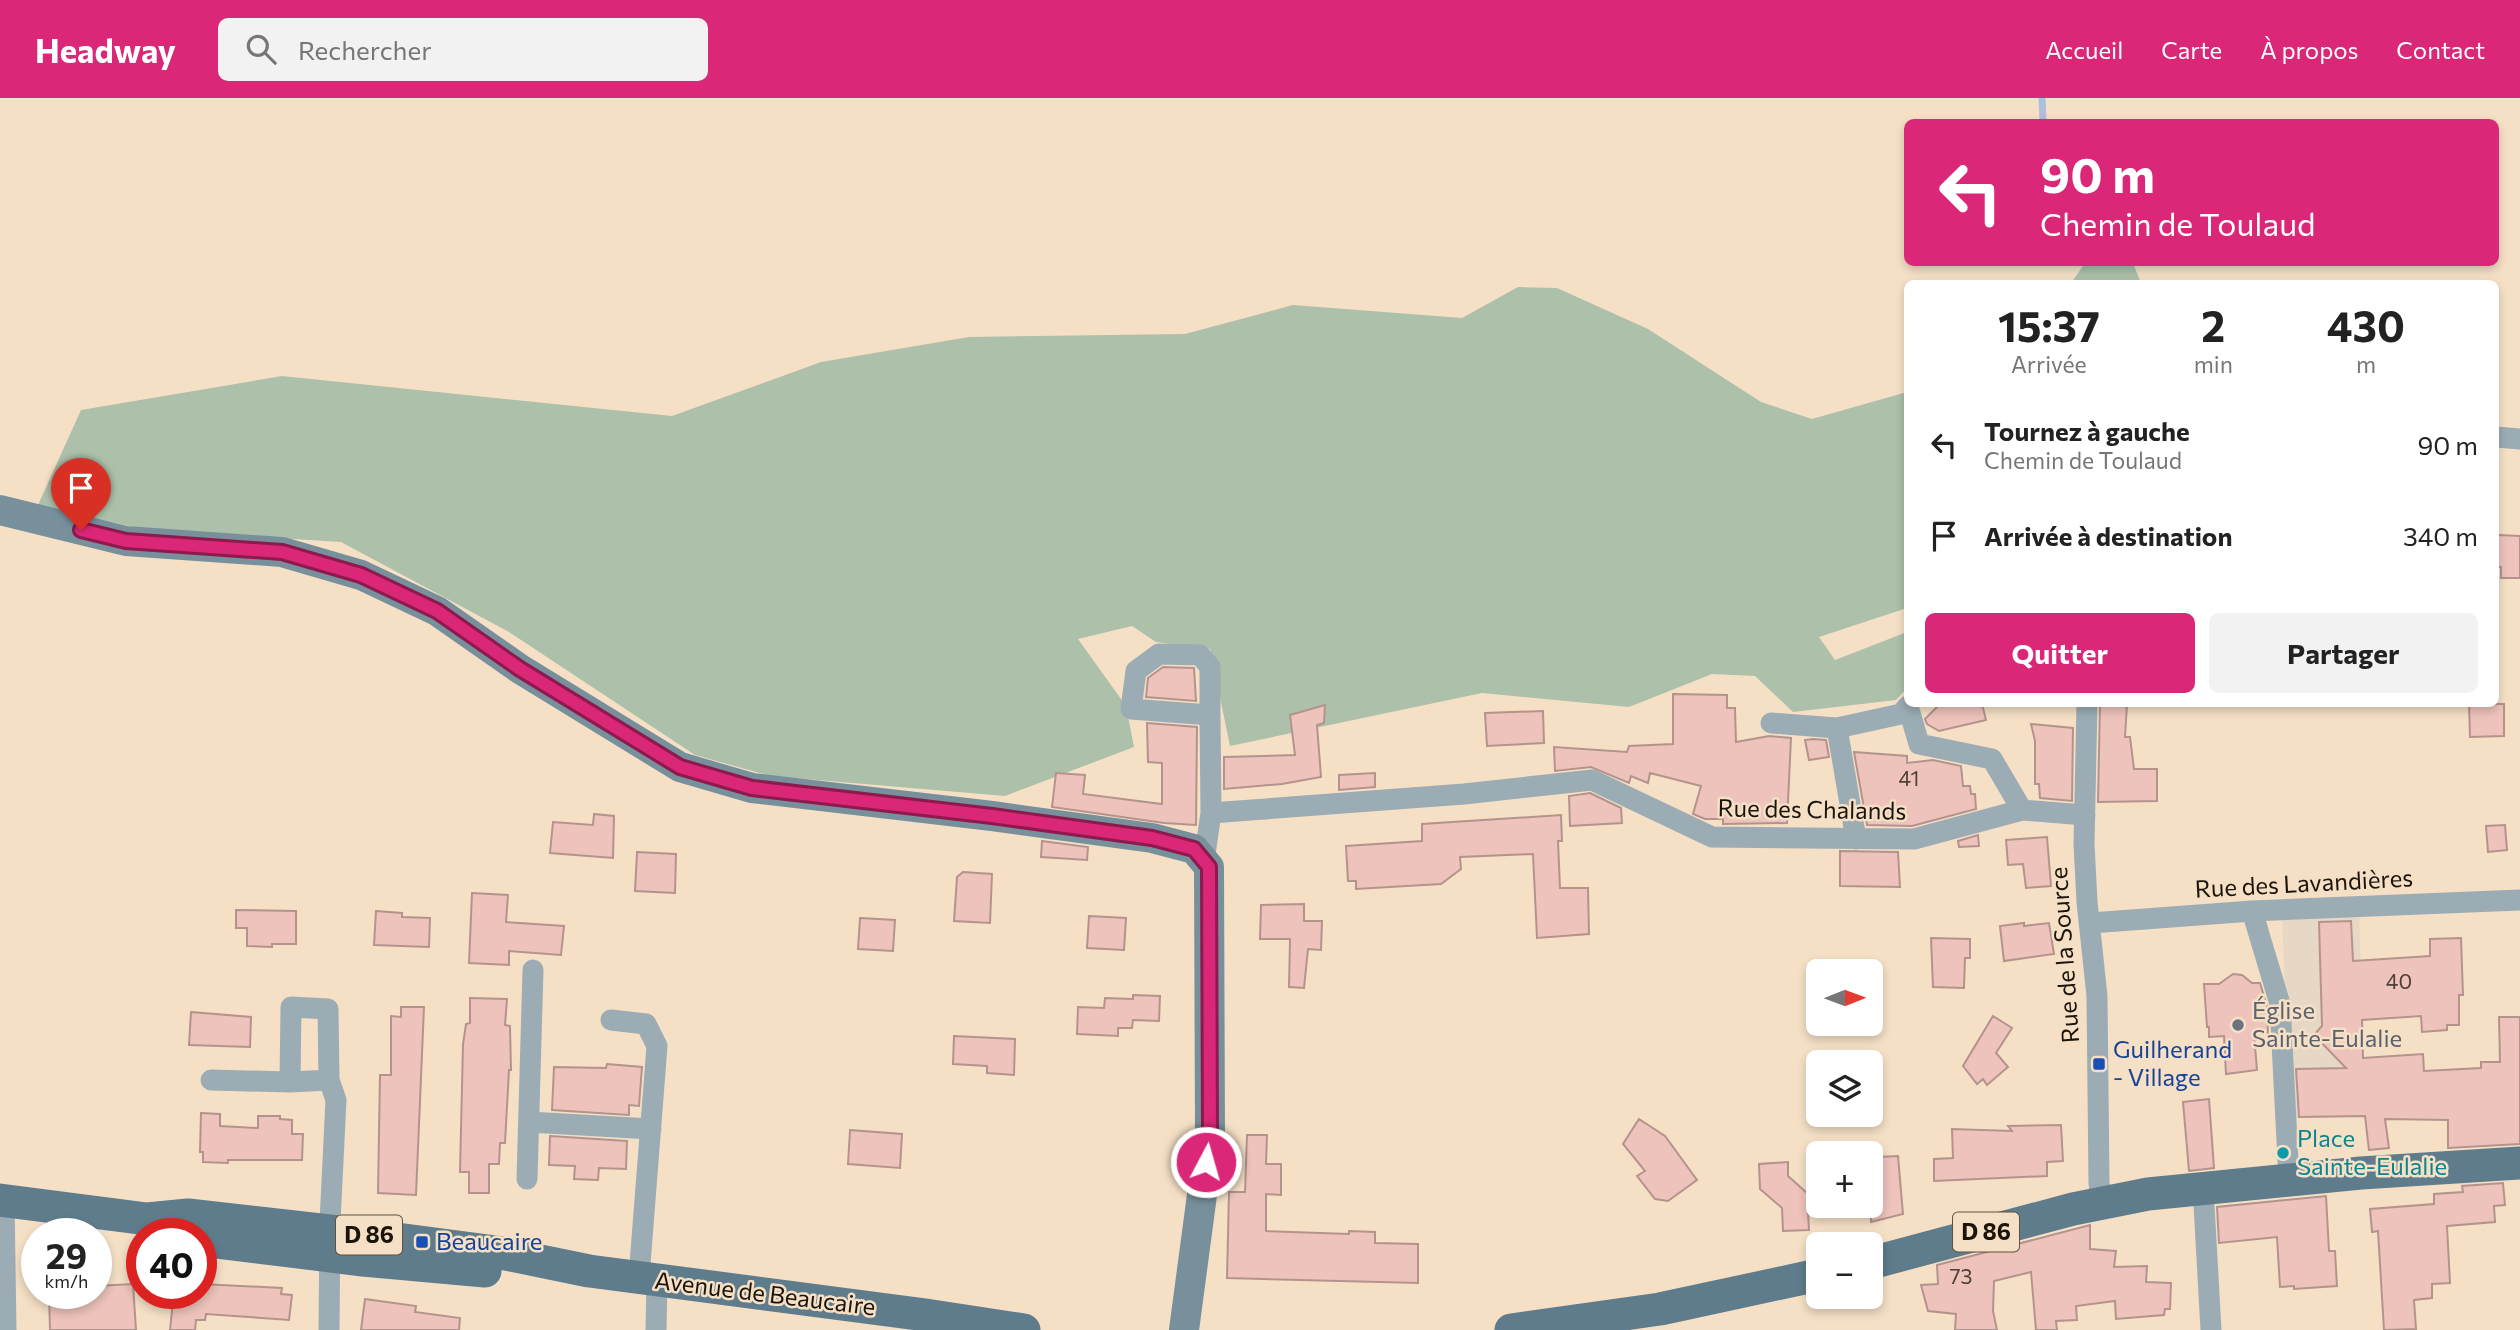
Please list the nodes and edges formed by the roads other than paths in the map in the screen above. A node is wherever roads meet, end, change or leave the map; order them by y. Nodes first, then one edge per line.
1 (2499, 437) edge
2 (2520, 439) edge
3 (0, 510) edge
4 (1907, 707) edge
5 (1910, 707) edge
6 (2087, 707) edge
7 (1210, 715) dead end
8 (1771, 723) dead end
9 (1837, 728) junction
10 (2022, 810) junction
11 (1211, 813) junction
12 (2085, 815) junction
13 (1856, 839) junction
14 (1203, 861) junction
15 (2520, 900) edge
16 (2252, 911) junction
17 (2091, 923) junction
18 (533, 970) dead end
19 (611, 1020) dead end
20 (211, 1080) dead end
21 (329, 1080) junction
22 (290, 1082) junction
23 (528, 1122) junction
24 (651, 1129) junction
25 (2520, 1163) edge
26 (527, 1179) dead end
27 (2288, 1180) junction
28 (2212, 1186) junction
29 (2, 1200) edge
30 (2101, 1202) junction
31 (138, 1218) edge
32 (156, 1218) edge
33 (203, 1218) edge
34 (217, 1221) edge
35 (217, 1240) edge
36 (329, 1243) junction
37 (1883, 1259) edge
38 (648, 1278) junction
39 (1806, 1278) edge
40 (6, 1330) edge
41 (329, 1330) edge
42 (656, 1330) edge
43 (1024, 1330) edge
44 (1184, 1330) edge
45 (1511, 1330) edge
46 (2211, 1330) edge

1 - 2 street
3 - 14 street
4 - 9 street
5 - 10 street
6 - 12 street, Rue de la Source
7 - 11 street
8 - 9 street
9 - 13 street
10 - 12 street, Rue des Chalands
10 - 13 street, Rue des Chalands
11 - 13 street, Rue des Chalands
11 - 14 street
12 - 17 street, Rue de la Source
14 - 44 street
15 - 16 street, Rue des Lavandières
16 - 17 street, Rue des Lavandières
16 - 27 street
17 - 30 street, Rue de la Source
18 - 23 street
19 - 24 street
20 - 22 street
21 - 22 street
21 - 22 street
21 - 36 street
23 - 24 street
23 - 26 street
24 - 38 street
25 - 27 main road, D 86
27 - 28 main road, D 86
28 - 30 main road, D 86
28 - 46 street
29 - 31 main road, Avenue de Beaucaire / D 86
29 - 40 street
30 - 37 main road, D 86
32 - 33 main road, Avenue de Beaucaire / D 86
34 - 36 main road, Avenue de Beaucaire / D 86
35 - 36 main road, Avenue de Beaucaire / D 86
36 - 38 main road, Avenue de Beaucaire / D 86
36 - 41 street
38 - 42 street
38 - 43 main road, Avenue de Beaucaire / D 86
39 - 45 main road

